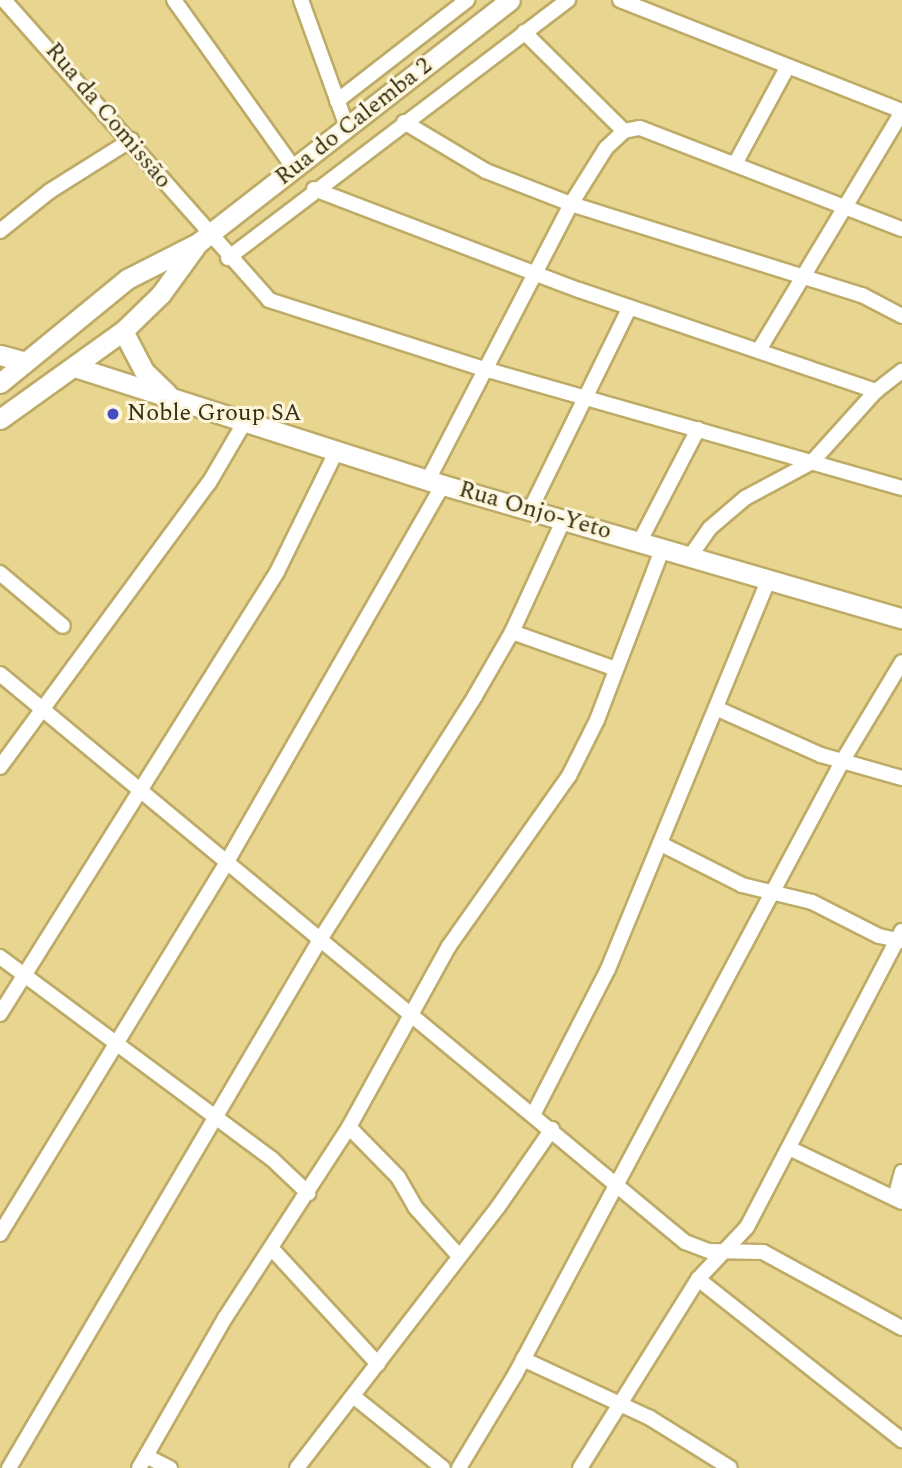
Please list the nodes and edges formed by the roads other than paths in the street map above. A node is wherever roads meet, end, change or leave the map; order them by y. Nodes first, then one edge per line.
1 (4, 0) edge
2 (174, 0) edge
3 (301, 0) edge
4 (467, 0) edge
5 (510, 0) edge
6 (568, 0) edge
7 (620, 0) edge
8 (524, 33) junction
9 (787, 68) junction
10 (337, 101) junction
11 (902, 111) edge
12 (404, 121) junction
13 (346, 127) junction
14 (624, 131) junction
15 (131, 140) junction
16 (735, 164) junction
17 (294, 168) junction
18 (314, 189) junction
19 (571, 204) junction
20 (849, 208) junction
21 (901, 227) edge
22 (0, 231) edge
23 (203, 239) junction
24 (228, 258) junction
25 (533, 271) junction
26 (805, 278) junction
27 (127, 279) junction
28 (151, 304) junction
29 (630, 307) junction
30 (902, 316) edge
31 (123, 331) junction
32 (759, 350) junction
33 (0, 355) edge
34 (23, 360) junction
35 (75, 368) junction
36 (484, 369) junction
37 (902, 372) edge
38 (0, 383) edge
39 (876, 391) junction
40 (170, 396) junction
41 (584, 397) junction
42 (1, 418) edge
43 (244, 423) junction
44 (698, 429) junction
45 (336, 452) junction
46 (812, 462) junction
47 (436, 483) junction
48 (902, 488) edge
49 (530, 510) junction
50 (564, 519) junction
51 (640, 541) junction
52 (663, 547) junction
53 (691, 555) junction
54 (0, 573) edge
55 (769, 579) junction
56 (902, 618) edge
57 (64, 626) dead end
58 (512, 632) junction
59 (902, 662) edge
60 (616, 669) junction
61 (0, 674) edge
62 (718, 709) junction
63 (43, 710) junction
64 (843, 760) junction
65 (0, 767) edge
66 (902, 778) edge
67 (141, 789) junction
68 (660, 844) junction
69 (228, 860) junction
70 (775, 893) junction
71 (900, 937) edge
72 (321, 938) junction
73 (0, 957) edge
74 (27, 979) junction
75 (0, 1014) edge
76 (411, 1015) junction
77 (116, 1045) junction
78 (533, 1115) junction
79 (214, 1117) junction
80 (349, 1127) junction
81 (552, 1129) junction
82 (789, 1148) junction
83 (902, 1172) edge
84 (617, 1180) junction
85 (308, 1193) junction
86 (898, 1200) edge
87 (0, 1234) edge
88 (729, 1248) junction
89 (272, 1250) junction
90 (459, 1256) junction
91 (698, 1279) junction
92 (902, 1328) edge
93 (523, 1359) junction
94 (378, 1364) junction
95 (353, 1396) junction
96 (622, 1403) junction
97 (902, 1440) edge
98 (143, 1462) edge
99 (9, 1468) edge
100 (170, 1468) edge
101 (297, 1468) edge
102 (443, 1468) edge
103 (459, 1468) edge
104 (580, 1468) edge
105 (730, 1468) edge

1 - 15 street, Rua da Comissão
2 - 17 street
3 - 10 street
4 - 10 street
5 - 13 main road, Rua do Calemba 2
6 - 8 street
7 - 9 street
8 - 12 street
8 - 14 street
9 - 11 street
9 - 16 street
10 - 13 street
11 - 20 street
12 - 18 street
12 - 19 street
13 - 17 main road, Rua do Calemba 2
14 - 16 street
14 - 19 street
15 - 22 street
15 - 23 street, Rua da Comissão
16 - 20 street
17 - 23 main road, Rua do Calemba 2
18 - 24 street
18 - 25 street
19 - 25 street
19 - 26 street
20 - 21 street
20 - 26 street
23 - 24 street, Rua da Comissão
23 - 27 main road, Rua do Calemba 2
23 - 28 main road, Rua do Calemba 2
24 - 36 street, Rua da Comissão
25 - 29 street
25 - 36 street
26 - 30 street
26 - 32 street
27 - 28 main road
27 - 34 main road, Rua do Calemba 2
28 - 31 main road, Rua do Calemba 2
29 - 32 street
29 - 41 street
31 - 35 main road, Rua do Calemba 2
31 - 40 main road
32 - 39 street
33 - 34 main road
34 - 38 main road, Rua do Calemba 2
35 - 40 main road, Rua Onjo-Yeto
35 - 42 main road, Rua do Calemba 2
36 - 41 street, Rua da Comissão
36 - 47 street
37 - 39 street
39 - 46 street
40 - 43 main road, Rua Onjo-Yeto
41 - 44 street, Rua da Comissão
41 - 49 street
43 - 45 main road, Rua Onjo-Yeto
43 - 63 street
44 - 46 street, Rua da Comissão
44 - 51 street
45 - 47 main road, Rua Onjo-Yeto
45 - 67 street
46 - 48 street, Rua da Comissão
46 - 53 street
47 - 49 main road, Rua Onjo-Yeto
47 - 69 street
49 - 50 main road, Rua Onjo-Yeto
50 - 51 main road, Rua Onjo-Yeto
50 - 58 street
51 - 52 main road, Rua Onjo-Yeto
52 - 53 main road, Rua Onjo-Yeto
52 - 60 street
53 - 55 main road, Rua Onjo-Yeto
54 - 57 street
55 - 56 main road, Rua Onjo-Yeto
55 - 62 street
58 - 60 street
58 - 72 street
59 - 64 street
60 - 76 street
61 - 63 street
62 - 64 street
62 - 68 street
63 - 65 street
63 - 67 street
64 - 66 street
64 - 70 street
67 - 69 street
67 - 74 street
68 - 70 street
68 - 78 street
69 - 72 street
69 - 77 street
70 - 71 street
70 - 84 street
71 - 82 street
72 - 76 street
72 - 79 street
73 - 74 street
74 - 75 street
74 - 77 street
76 - 78 street
76 - 80 street
77 - 79 street
77 - 87 street
78 - 81 street
79 - 85 street
79 - 99 street
80 - 85 street
80 - 90 street
81 - 84 street
81 - 90 street
82 - 86 street
82 - 88 street
83 - 86 street
84 - 88 street
84 - 93 street
85 - 89 street
88 - 91 street
88 - 92 street
89 - 94 street
89 - 98 street
90 - 94 street
91 - 96 street
91 - 97 street
93 - 96 street
93 - 103 street
94 - 95 street
95 - 101 street
95 - 102 street
96 - 104 street
96 - 105 street
98 - 100 street

